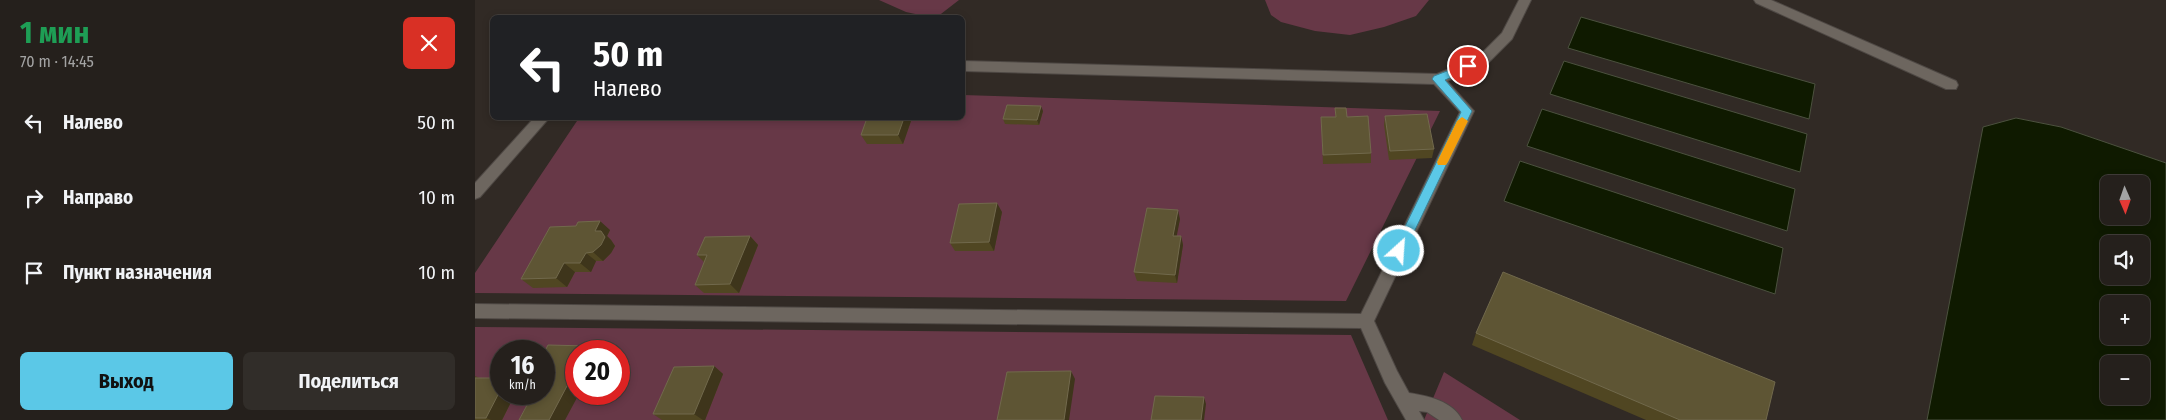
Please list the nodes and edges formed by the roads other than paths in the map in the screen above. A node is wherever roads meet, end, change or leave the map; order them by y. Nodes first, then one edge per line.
1 (1525, 0) edge
2 (1760, 0) edge
3 (965, 66) edge
4 (1437, 79) junction
5 (1951, 85) dead end
6 (540, 120) edge
7 (475, 193) edge
8 (475, 311) edge
9 (1365, 321) junction
10 (1405, 401) junction
11 (1415, 420) edge
12 (1453, 420) edge

1 - 4 lane
2 - 5 lane
3 - 4 lane
4 - 9 lane
6 - 7 lane
8 - 9 lane
9 - 10 lane
10 - 11 lane
10 - 12 lane

